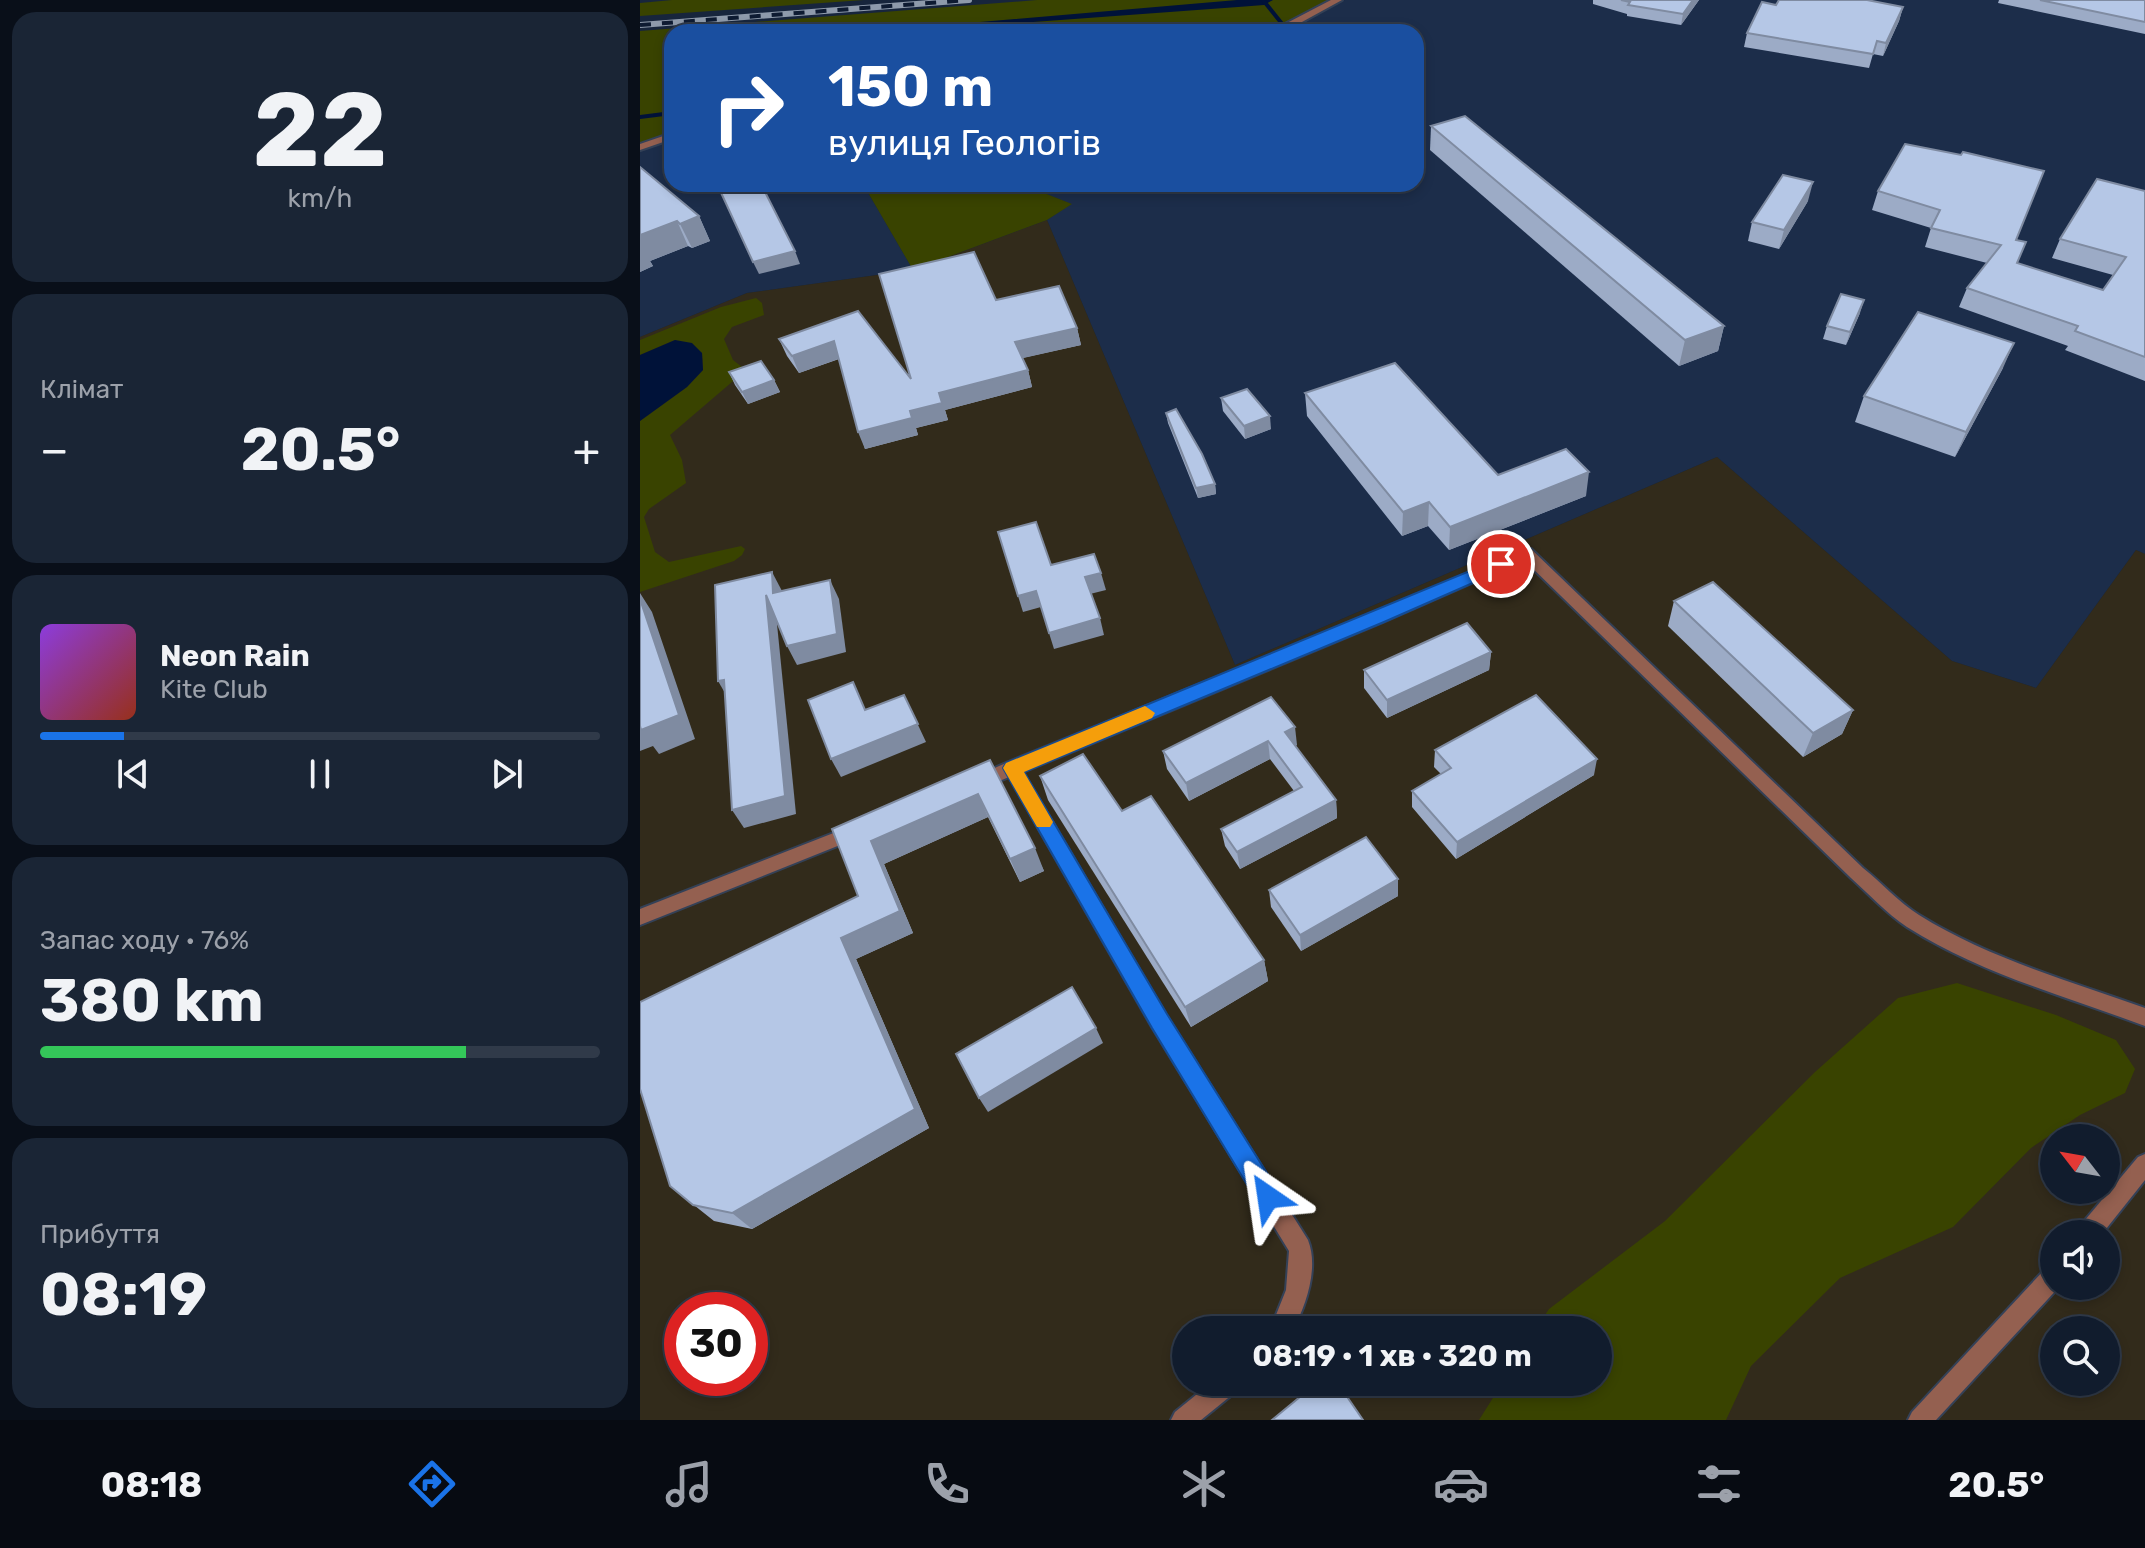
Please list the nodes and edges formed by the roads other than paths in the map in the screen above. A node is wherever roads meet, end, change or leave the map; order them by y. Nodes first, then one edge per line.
1 (1338, 0) edge
2 (1290, 24) edge
3 (664, 139) edge
4 (640, 147) edge
5 (1012, 768) junction
6 (969, 786) edge
7 (869, 826) edge
8 (640, 917) edge
9 (2145, 1017) edge
10 (2145, 1164) edge
11 (2099, 1220) edge
12 (2040, 1293) edge
13 (1290, 1316) edge
14 (1213, 1396) edge
15 (1183, 1420) edge
16 (1920, 1420) edge

1 - 2 street
3 - 4 street
5 - 6 street
5 - 9 street
5 - 13 street
7 - 8 street
10 - 11 street
12 - 16 street
14 - 15 street

